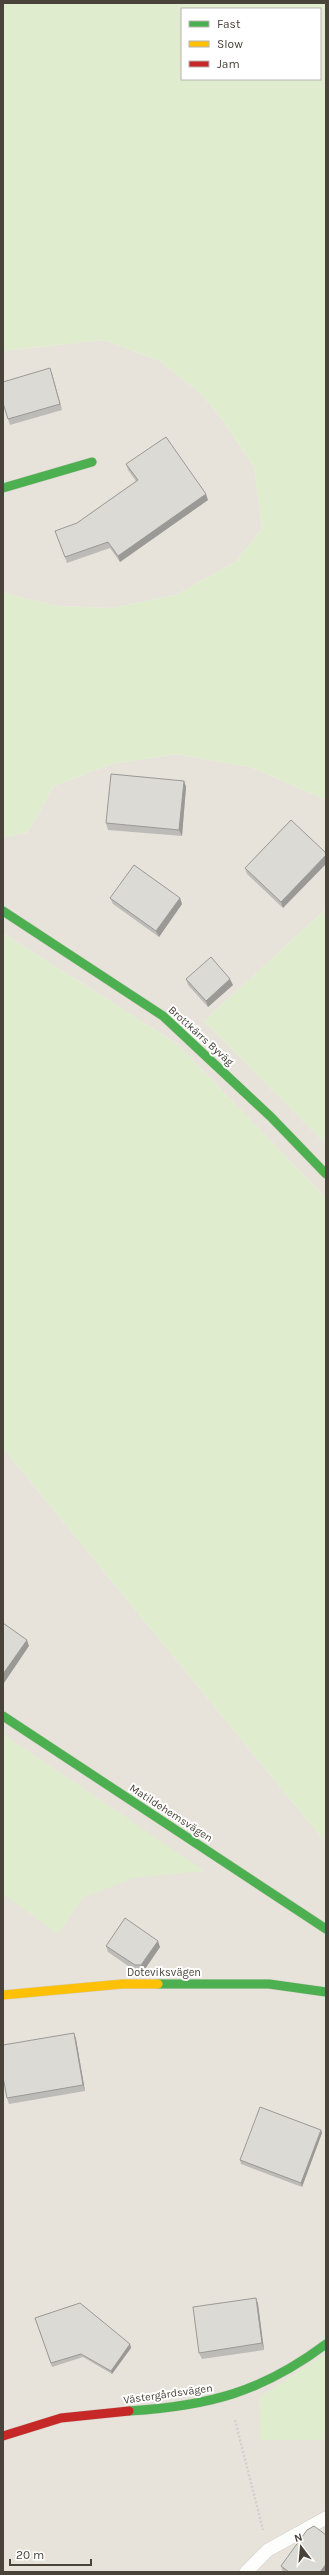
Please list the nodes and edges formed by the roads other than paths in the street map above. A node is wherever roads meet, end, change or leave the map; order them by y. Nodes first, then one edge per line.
1 (92, 462) dead end
2 (3, 488) edge
3 (3, 911) edge
4 (326, 1174) edge
5 (3, 1716) edge
6 (326, 1929) edge
7 (326, 1992) edge
8 (3, 1995) edge
9 (326, 2344) edge
10 (3, 2436) edge
11 (326, 2518) edge
12 (246, 2572) edge

1 - 2 street
3 - 4 street, Brottkärrs Byväg
5 - 6 street, Matildehemsvägen
7 - 8 street, Doteviksvägen
9 - 10 street, Västergårdsvägen
11 - 12 lane

